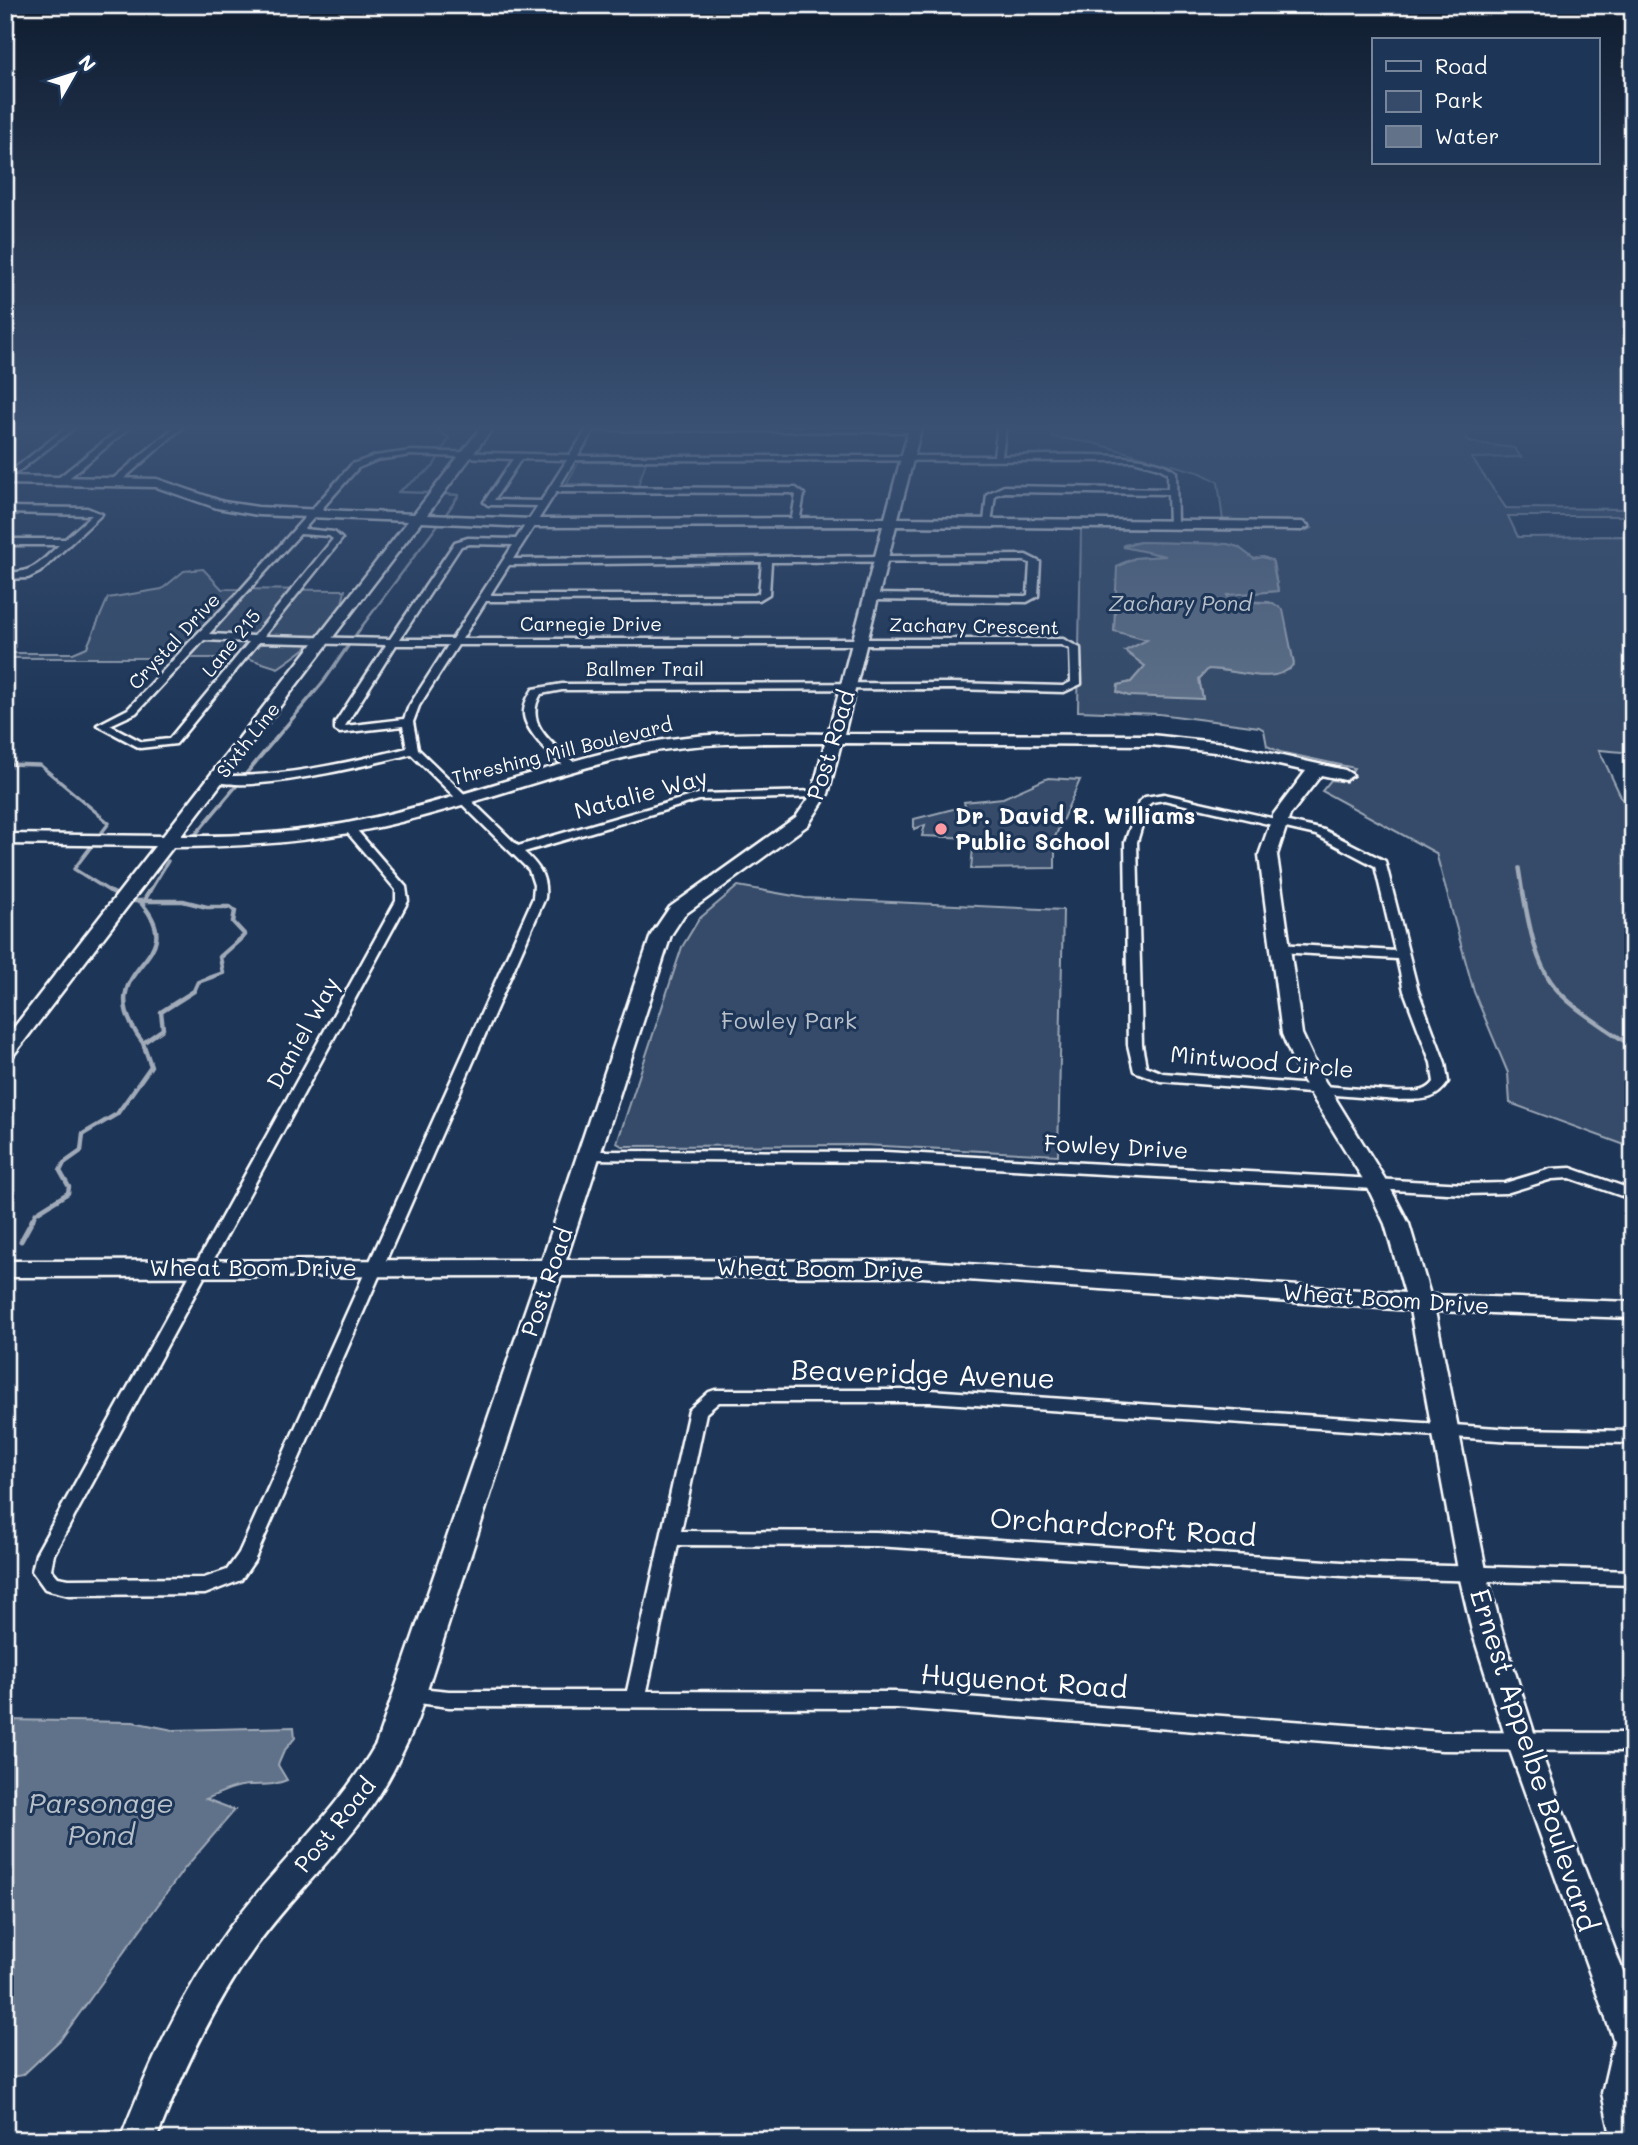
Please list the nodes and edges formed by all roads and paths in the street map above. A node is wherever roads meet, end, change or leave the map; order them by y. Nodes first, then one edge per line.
1 (86, 525) edge
2 (302, 525) edge
3 (413, 525) edge
4 (530, 525) edge
5 (890, 525) edge
6 (1244, 525) edge
7 (1302, 526) dead end
8 (297, 531) junction
9 (5, 542) edge
10 (68, 542) junction
11 (519, 542) junction
12 (881, 559) junction
13 (767, 560) junction
14 (506, 562) junction
15 (5, 576) edge
16 (872, 597) junction
17 (483, 598) junction
18 (199, 636) junction
19 (256, 639) junction
20 (860, 641) junction
21 (322, 642) junction
22 (455, 642) junction
23 (394, 643) junction
24 (849, 686) junction
25 (408, 722) junction
26 (102, 725) joint
27 (836, 738) junction
28 (413, 750) junction
29 (573, 766) junction
30 (1317, 769) junction
31 (1345, 775) dead end
32 (218, 779) junction
33 (820, 794) junction
34 (464, 797) junction
35 (1276, 822) junction
36 (350, 829) junction
37 (5, 839) edge
38 (169, 843) junction
39 (518, 850) junction
40 (1279, 948) junction
41 (1402, 955) junction
42 (5, 1054) edge
43 (1318, 1090) junction
44 (590, 1156) junction
45 (1377, 1184) junction
46 (1633, 1195) edge
47 (201, 1268) junction
48 (373, 1268) junction
49 (552, 1268) junction
50 (5, 1269) edge
51 (1420, 1301) junction
52 (1633, 1310) edge
53 (1446, 1431) junction
54 (1633, 1437) edge
55 (669, 1538) junction
56 (1473, 1575) junction
57 (1633, 1578) edge
58 (410, 1695) junction
59 (635, 1699) junction
60 (1522, 1742) junction
61 (1633, 1742) edge
62 (1632, 2044) edge
63 (138, 2140) edge
64 (1630, 2140) edge

1 - 10 street
2 - 8 street, Crystal Drive
3 - 21 street, Sixth Line
4 - 11 street
5 - 12 street, Post Road
6 - 7 street
8 - 18 street, Crystal Drive
8 - 19 street, Lane 215
9 - 10 street
10 - 15 street
11 - 14 street
11 - 23 street
12 - 13 street
12 - 16 street, Post Road
12 - 16 street
13 - 14 street
13 - 17 street
14 - 17 street
16 - 20 street, Post Road
17 - 22 street
18 - 19 street, Carnegie Drive
18 - 26 street, Crystal Drive
19 - 21 street, Carnegie Drive
19 - 26 street, Lane 215
20 - 22 street, Carnegie Drive
20 - 24 street, Post Road
20 - 24 street, Zachary Crescent
21 - 23 street, Carnegie Drive
21 - 32 street, Sixth Line
22 - 23 street, Carnegie Drive
22 - 25 street
23 - 25 street
24 - 27 street, Post Road
24 - 29 street, Ballmer Trail
25 - 28 street
27 - 29 street, Threshing Mill Boulevard
27 - 30 street, Threshing Mill Boulevard
27 - 33 street, Post Road
28 - 32 street
28 - 34 street
29 - 34 street, Threshing Mill Boulevard
30 - 31 street, Threshing Mill Boulevard
30 - 35 street, Ernest Appelbe Boulevard
32 - 38 street, Sixth Line
33 - 39 street, Natalie Way
33 - 44 street, Post Road
34 - 36 street, Threshing Mill Boulevard
34 - 39 street
35 - 40 street, Ernest Appelbe Boulevard
35 - 41 street, Mintwood Circle
35 - 43 street, Mintwood Circle
36 - 38 street, Threshing Mill Boulevard
36 - 47 street, Daniel Way
37 - 38 street, Threshing Mill Boulevard
38 - 42 street, Sixth Line
39 - 48 street
40 - 41 street
40 - 43 street, Ernest Appelbe Boulevard
41 - 43 street, Mintwood Circle
43 - 45 street, Ernest Appelbe Boulevard
44 - 45 street, Fowley Drive
44 - 49 street, Post Road
45 - 46 street, Fowley Drive
45 - 51 street, Ernest Appelbe Boulevard
47 - 48 street, Wheat Boom Drive
47 - 48 street, Daniel Way
47 - 50 street, Wheat Boom Drive
48 - 49 street, Wheat Boom Drive
49 - 51 street, Wheat Boom Drive
49 - 58 street, Post Road
51 - 52 street, Wheat Boom Drive
51 - 53 street, Ernest Appelbe Boulevard
53 - 54 street, Beaveridge Avenue
53 - 55 street, Beaveridge Avenue
53 - 56 street, Ernest Appelbe Boulevard
55 - 56 street, Orchardcroft Road
55 - 59 street, Beaveridge Avenue
56 - 57 street, Orchardcroft Road
56 - 60 street, Ernest Appelbe Boulevard
58 - 59 street, Huguenot Road
58 - 63 street, Post Road
59 - 60 street, Huguenot Road
60 - 61 street, Huguenot Road
60 - 62 street, Ernest Appelbe Boulevard
62 - 64 street, Ernest Appelbe Boulevard

